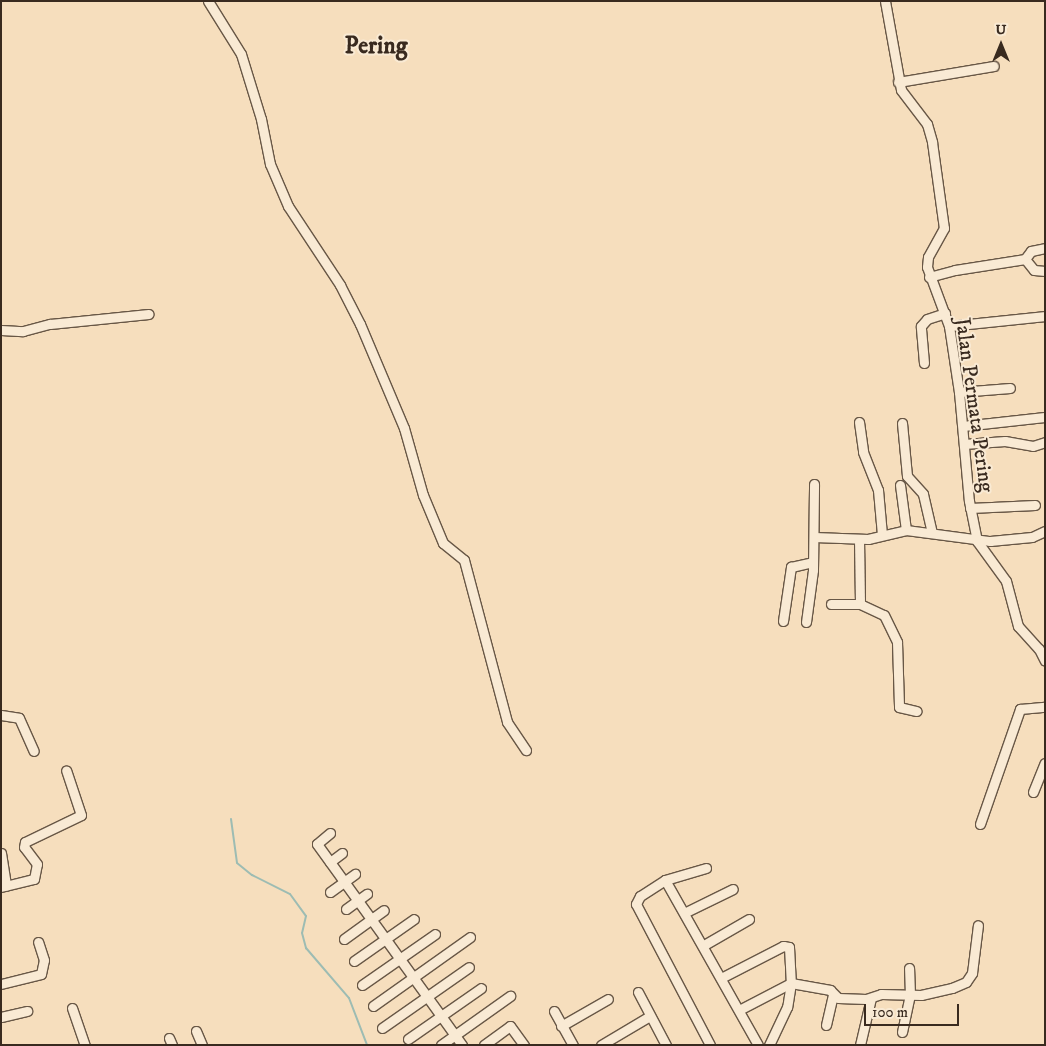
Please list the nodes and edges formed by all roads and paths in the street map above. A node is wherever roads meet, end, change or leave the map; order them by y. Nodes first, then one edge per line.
1 (208, 1) edge
2 (885, 1) edge
3 (994, 66) dead end
4 (898, 82) junction
5 (1045, 248) edge
6 (1025, 259) junction
7 (1045, 271) edge
8 (929, 277) junction
9 (945, 313) junction
10 (148, 314) dead end
11 (1045, 316) edge
12 (948, 326) junction
13 (1, 330) edge
14 (924, 364) dead end
15 (1010, 388) dead end
16 (959, 392) junction
17 (1045, 417) edge
18 (859, 422) dead end
19 (902, 423) dead end
20 (963, 426) junction
21 (1045, 442) edge
22 (964, 444) junction
23 (814, 484) dead end
24 (900, 485) dead end
25 (1035, 505) dead end
26 (970, 508) junction
27 (906, 530) junction
28 (1045, 530) edge
29 (932, 533) junction
30 (882, 535) junction
31 (814, 537) junction
32 (859, 539) junction
33 (977, 541) junction
34 (812, 562) junction
35 (831, 604) dead end
36 (860, 604) junction
37 (783, 621) dead end
38 (806, 622) dead end
39 (1045, 661) edge
40 (1045, 708) edge
41 (917, 710) dead end
42 (1, 715) edge
43 (526, 750) dead end
44 (34, 751) dead end
45 (1045, 763) edge
46 (66, 770) dead end
47 (1033, 792) dead end
48 (980, 824) dead end
49 (330, 833) dead end
50 (342, 852) dead end
51 (1, 853) edge
52 (330, 862) junction
53 (706, 868) dead end
54 (355, 874) dead end
55 (665, 880) junction
56 (344, 881) junction
57 (4, 887) edge
58 (733, 889) dead end
59 (330, 892) dead end
60 (367, 894) dead end
61 (358, 901) junction
62 (346, 909) dead end
63 (384, 910) dead end
64 (686, 912) junction
65 (414, 919) dead end
66 (749, 919) dead end
67 (371, 920) junction
68 (978, 926) dead end
69 (436, 934) dead end
70 (470, 937) dead end
71 (344, 939) dead end
72 (385, 939) junction
73 (38, 942) dead end
74 (704, 945) junction
75 (401, 958) junction
76 (354, 961) dead end
77 (470, 967) dead end
78 (909, 968) dead end
79 (415, 977) junction
80 (721, 978) junction
81 (790, 983) junction
82 (1, 984) edge
83 (362, 985) dead end
84 (481, 988) dead end
85 (638, 992) dead end
86 (833, 994) junction
87 (910, 995) junction
88 (429, 996) junction
89 (510, 996) dead end
90 (870, 998) junction
91 (608, 999) dead end
92 (372, 1006) dead end
93 (72, 1008) dead end
94 (739, 1010) junction
95 (27, 1011) dead end
96 (554, 1011) dead end
97 (442, 1016) junction
98 (650, 1016) junction
99 (1, 1017) edge
100 (826, 1025) dead end
101 (561, 1026) junction
102 (382, 1028) dead end
103 (196, 1031) dead end
104 (902, 1032) dead end
105 (455, 1035) junction
106 (408, 1039) dead end
107 (486, 1044) edge
108 (85, 1045) edge
109 (202, 1045) edge
110 (441, 1045) edge
111 (462, 1045) edge
112 (524, 1045) edge
113 (573, 1045) edge
114 (601, 1045) edge
115 (666, 1045) edge
116 (710, 1045) edge
117 (758, 1045) edge
118 (769, 1045) edge
119 (860, 1045) edge

1 - 43 street
2 - 4 street, Jalan Permata Pering
3 - 4 street
4 - 8 street, Jalan Permata Pering
5 - 6 street
6 - 7 street
6 - 8 street
8 - 9 street, Jalan Permata Pering
9 - 12 street, Jalan Permata Pering
9 - 14 street
10 - 13 street
11 - 12 street
12 - 16 street, Jalan Permata Pering
15 - 16 street
16 - 20 street, Jalan Permata Pering
17 - 20 street
18 - 30 street
19 - 29 street
20 - 22 street, Jalan Permata Pering
21 - 22 street
22 - 26 street, Jalan Permata Pering
23 - 31 street
24 - 27 street
25 - 26 street
26 - 33 street, Jalan Permata Pering
27 - 29 street
27 - 30 street
28 - 33 street
29 - 33 street
30 - 32 street
31 - 32 street
31 - 34 street
32 - 36 street
33 - 39 street, Jalan Permata Pering
34 - 37 street
34 - 38 street
35 - 36 street
36 - 41 street
40 - 48 street
42 - 44 street
45 - 47 street
46 - 57 street
49 - 52 street
50 - 52 street
51 - 57 street
52 - 56 street
53 - 55 street
54 - 56 street
55 - 64 street
55 - 116 street
56 - 59 street
56 - 61 street
58 - 64 street
60 - 61 street
61 - 62 street
61 - 67 street
63 - 67 street
64 - 74 street
65 - 72 street
66 - 74 street
67 - 71 street
67 - 72 street
68 - 87 street
69 - 75 street
70 - 79 street
72 - 75 street
72 - 76 street
73 - 82 street
74 - 80 street
75 - 79 street
75 - 83 street
77 - 88 street
78 - 87 street
79 - 88 street
79 - 92 street
80 - 81 street
80 - 94 street
81 - 86 street
81 - 94 street
81 - 118 street
84 - 97 street
85 - 98 street
86 - 90 street
86 - 100 street
87 - 90 street
87 - 104 street
88 - 97 street
88 - 102 street
89 - 105 street
90 - 119 street
91 - 101 street
93 - 108 street
94 - 117 street
95 - 99 street
96 - 101 street
97 - 105 street
97 - 106 street
98 - 114 street
98 - 115 street
101 - 113 street
103 - 109 street
105 - 110 street
105 - 111 street
107 - 112 street

